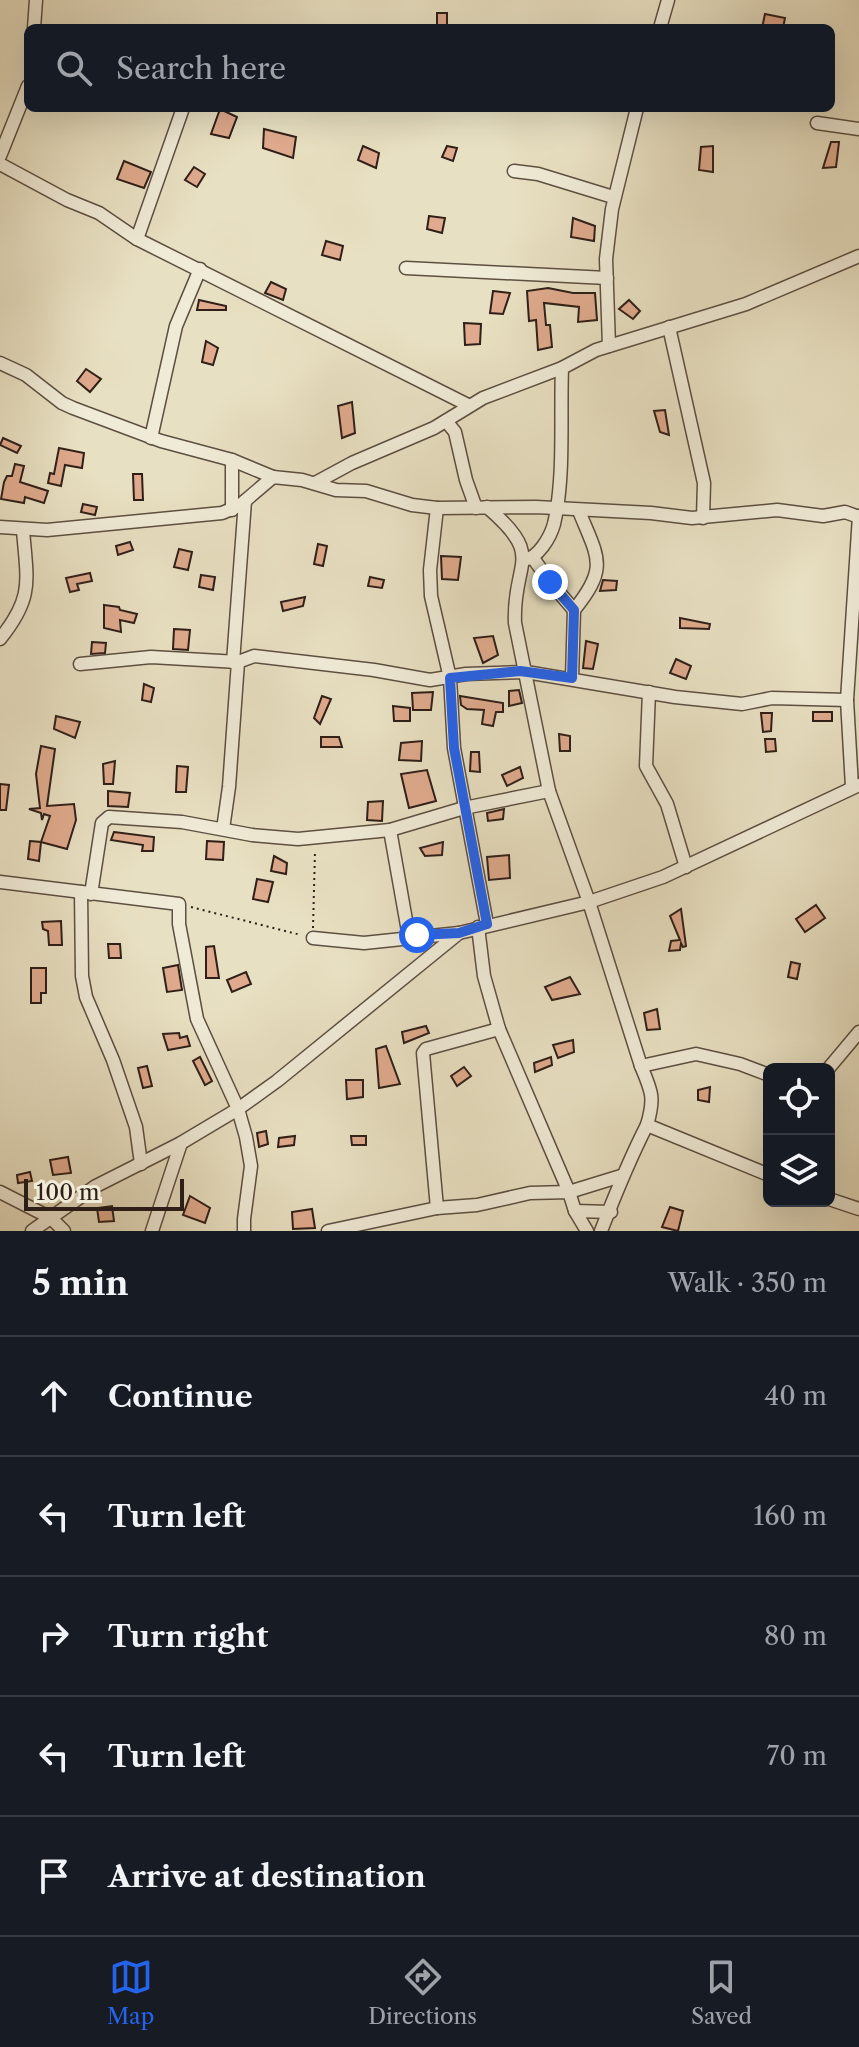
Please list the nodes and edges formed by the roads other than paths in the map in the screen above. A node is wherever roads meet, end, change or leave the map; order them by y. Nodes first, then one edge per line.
1 (36, 0) edge
2 (668, 0) edge
3 (34, 24) edge
4 (661, 24) edge
5 (24, 96) edge
6 (182, 112) edge
7 (636, 112) edge
8 (817, 123) dead end
9 (859, 129) edge
10 (0, 156) edge
11 (0, 164) edge
12 (514, 171) dead end
13 (613, 197) junction
14 (137, 239) junction
15 (859, 256) edge
16 (406, 268) dead end
17 (200, 269) junction
18 (607, 278) junction
19 (669, 327) junction
20 (609, 346) junction
21 (0, 363) edge
22 (562, 368) junction
23 (468, 405) junction
24 (446, 421) junction
25 (151, 438) junction
26 (232, 460) junction
27 (273, 477) junction
28 (315, 483) junction
29 (245, 501) junction
30 (481, 507) junction
31 (437, 508) junction
32 (556, 509) junction
33 (232, 510) junction
34 (579, 511) junction
35 (859, 516) edge
36 (703, 518) junction
37 (0, 527) edge
38 (23, 530) junction
39 (529, 559) junction
40 (574, 610) junction
41 (0, 639) edge
42 (236, 662) junction
43 (80, 664) dead end
44 (526, 672) junction
45 (450, 678) junction
46 (572, 678) junction
47 (649, 692) junction
48 (847, 700) junction
49 (855, 786) edge
50 (549, 791) junction
51 (464, 808) junction
52 (223, 829) junction
53 (390, 830) junction
54 (686, 867) junction
55 (0, 882) edge
56 (86, 893) junction
57 (589, 902) junction
58 (482, 926) junction
59 (459, 933) junction
60 (409, 937) junction
61 (313, 938) road end
62 (499, 1029) junction
63 (859, 1032) edge
64 (833, 1063) edge
65 (641, 1066) junction
66 (763, 1073) edge
67 (238, 1109) junction
68 (647, 1125) junction
69 (181, 1143) junction
70 (141, 1164) junction
71 (763, 1173) edge
72 (621, 1176) junction
73 (0, 1192) edge
74 (569, 1192) junction
75 (835, 1201) edge
76 (437, 1208) junction
77 (859, 1209) edge
78 (575, 1211) junction
79 (611, 1212) junction
80 (51, 1218) junction
81 (153, 1226) edge
82 (32, 1231) edge
83 (64, 1231) edge
84 (165, 1231) edge
85 (244, 1231) edge
86 (328, 1231) edge
87 (587, 1231) edge
88 (601, 1231) edge

1 - 3 street
2 - 4 street
5 - 10 street
6 - 14 street
7 - 13 street
8 - 9 street
11 - 14 street
12 - 13 street
13 - 18 street
14 - 17 street
15 - 19 street
16 - 18 street
17 - 23 street
17 - 25 street
18 - 20 street
19 - 20 street
19 - 36 street
20 - 22 street
21 - 25 street
22 - 23 street
22 - 32 street
23 - 24 street
24 - 28 street
24 - 30 street
25 - 26 street
26 - 27 street
26 - 33 street
27 - 28 street
27 - 29 street
28 - 31 street
29 - 33 street
29 - 42 street
30 - 31 street
30 - 32 street
30 - 39 street
31 - 45 street
32 - 34 street
32 - 39 street
33 - 38 street
34 - 36 street
34 - 40 street
35 - 36 street
35 - 48 street
37 - 38 street
38 - 41 street
39 - 40 street
39 - 44 street
40 - 46 street
42 - 43 street
42 - 45 street
42 - 52 street
44 - 45 street
44 - 46 street
44 - 50 street
45 - 51 street
46 - 47 street
47 - 48 street
47 - 54 street
48 - 49 street
49 - 54 street
50 - 51 street
50 - 57 street
51 - 53 street
51 - 58 street
52 - 53 street
52 - 56 street
53 - 60 street
54 - 57 street
55 - 56 street
56 - 67 street
56 - 70 street
57 - 58 street
57 - 65 street
58 - 59 street
58 - 62 street
59 - 60 street
59 - 67 street
60 - 61 street
62 - 74 street
62 - 76 street
63 - 64 street
65 - 66 street
65 - 68 street
67 - 69 street
67 - 85 street
68 - 71 street
68 - 72 street
69 - 70 street
69 - 81 street
70 - 80 street
72 - 74 street
72 - 79 street
73 - 80 street
74 - 76 street
74 - 78 street
75 - 77 street
76 - 86 street
78 - 79 street
78 - 87 street
79 - 88 street
80 - 82 street
80 - 83 street
81 - 84 street

